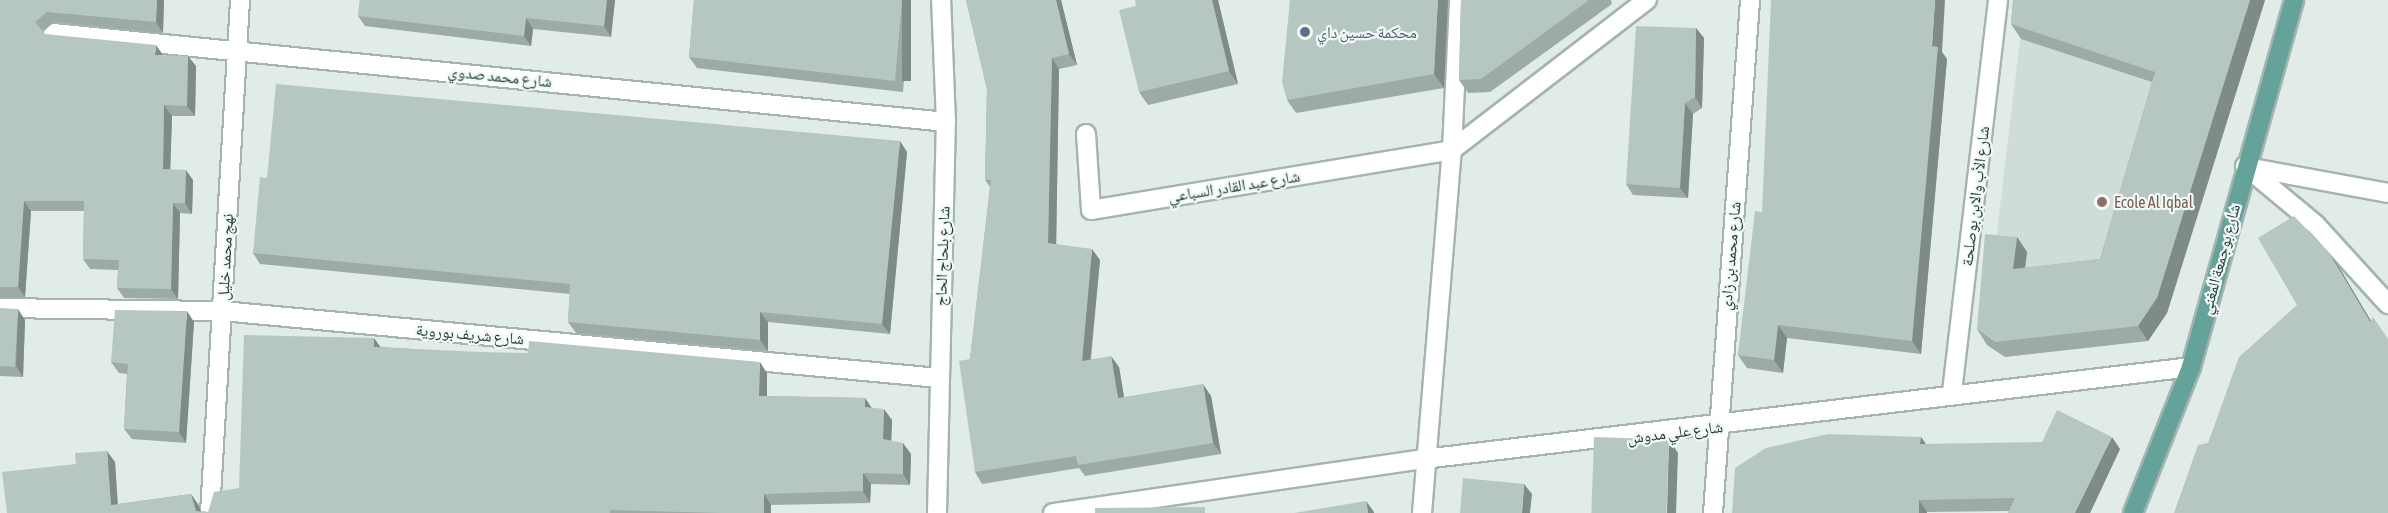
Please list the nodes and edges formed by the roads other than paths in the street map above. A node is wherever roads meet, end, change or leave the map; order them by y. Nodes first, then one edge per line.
1 (240, 0) edge
2 (941, 0) edge
3 (1458, 0) edge
4 (1647, 0) edge
5 (1750, 0) edge
6 (1998, 0) edge
7 (2294, 0) edge
8 (53, 33) edge
9 (237, 48) junction
10 (946, 122) junction
11 (1086, 134) dead end
12 (1452, 150) junction
13 (2245, 166) junction
14 (2388, 193) edge
15 (2388, 304) edge
16 (0, 308) edge
17 (222, 311) junction
18 (2191, 367) junction
19 (939, 378) junction
20 (1952, 392) junction
21 (1716, 428) junction
22 (1425, 459) junction
23 (210, 513) edge
24 (937, 513) edge
25 (1053, 513) edge
26 (1422, 513) edge
27 (1713, 513) edge
28 (2133, 513) edge

1 - 9 street, نهج محمد خليل
2 - 10 street, شارع بلحاج الحاج
3 - 12 street
4 - 12 street, شارع عبد القادر السباعي
5 - 21 street, شارع محمد بن زادي
6 - 20 street, شارع الأب والابن بوصلحة
7 - 13 main road, شارع بوجمعة المغني
8 - 9 street, شارع محمد صدوي
9 - 10 street, شارع محمد صدوي
9 - 17 street, نهج محمد خليل
10 - 19 street, شارع بلحاج الحاج
11 - 12 street, شارع عبد القادر السباعي
12 - 22 street
13 - 14 street
13 - 15 street
13 - 18 main road, شارع بوجمعة المغني
16 - 17 street, شارع شريف بوروية
17 - 19 street, شارع شريف بوروية
17 - 23 street, نهج محمد خليل
18 - 20 street, شارع علي مدوش
18 - 28 main road, شارع بوجمعة المغني
19 - 24 street, شارع بلحاج الحاج
20 - 21 street, شارع علي مدوش
21 - 22 street, شارع علي مدوش
21 - 27 street, شارع محمد بن زادي
22 - 25 street, شارع علي مدوش
22 - 26 street

